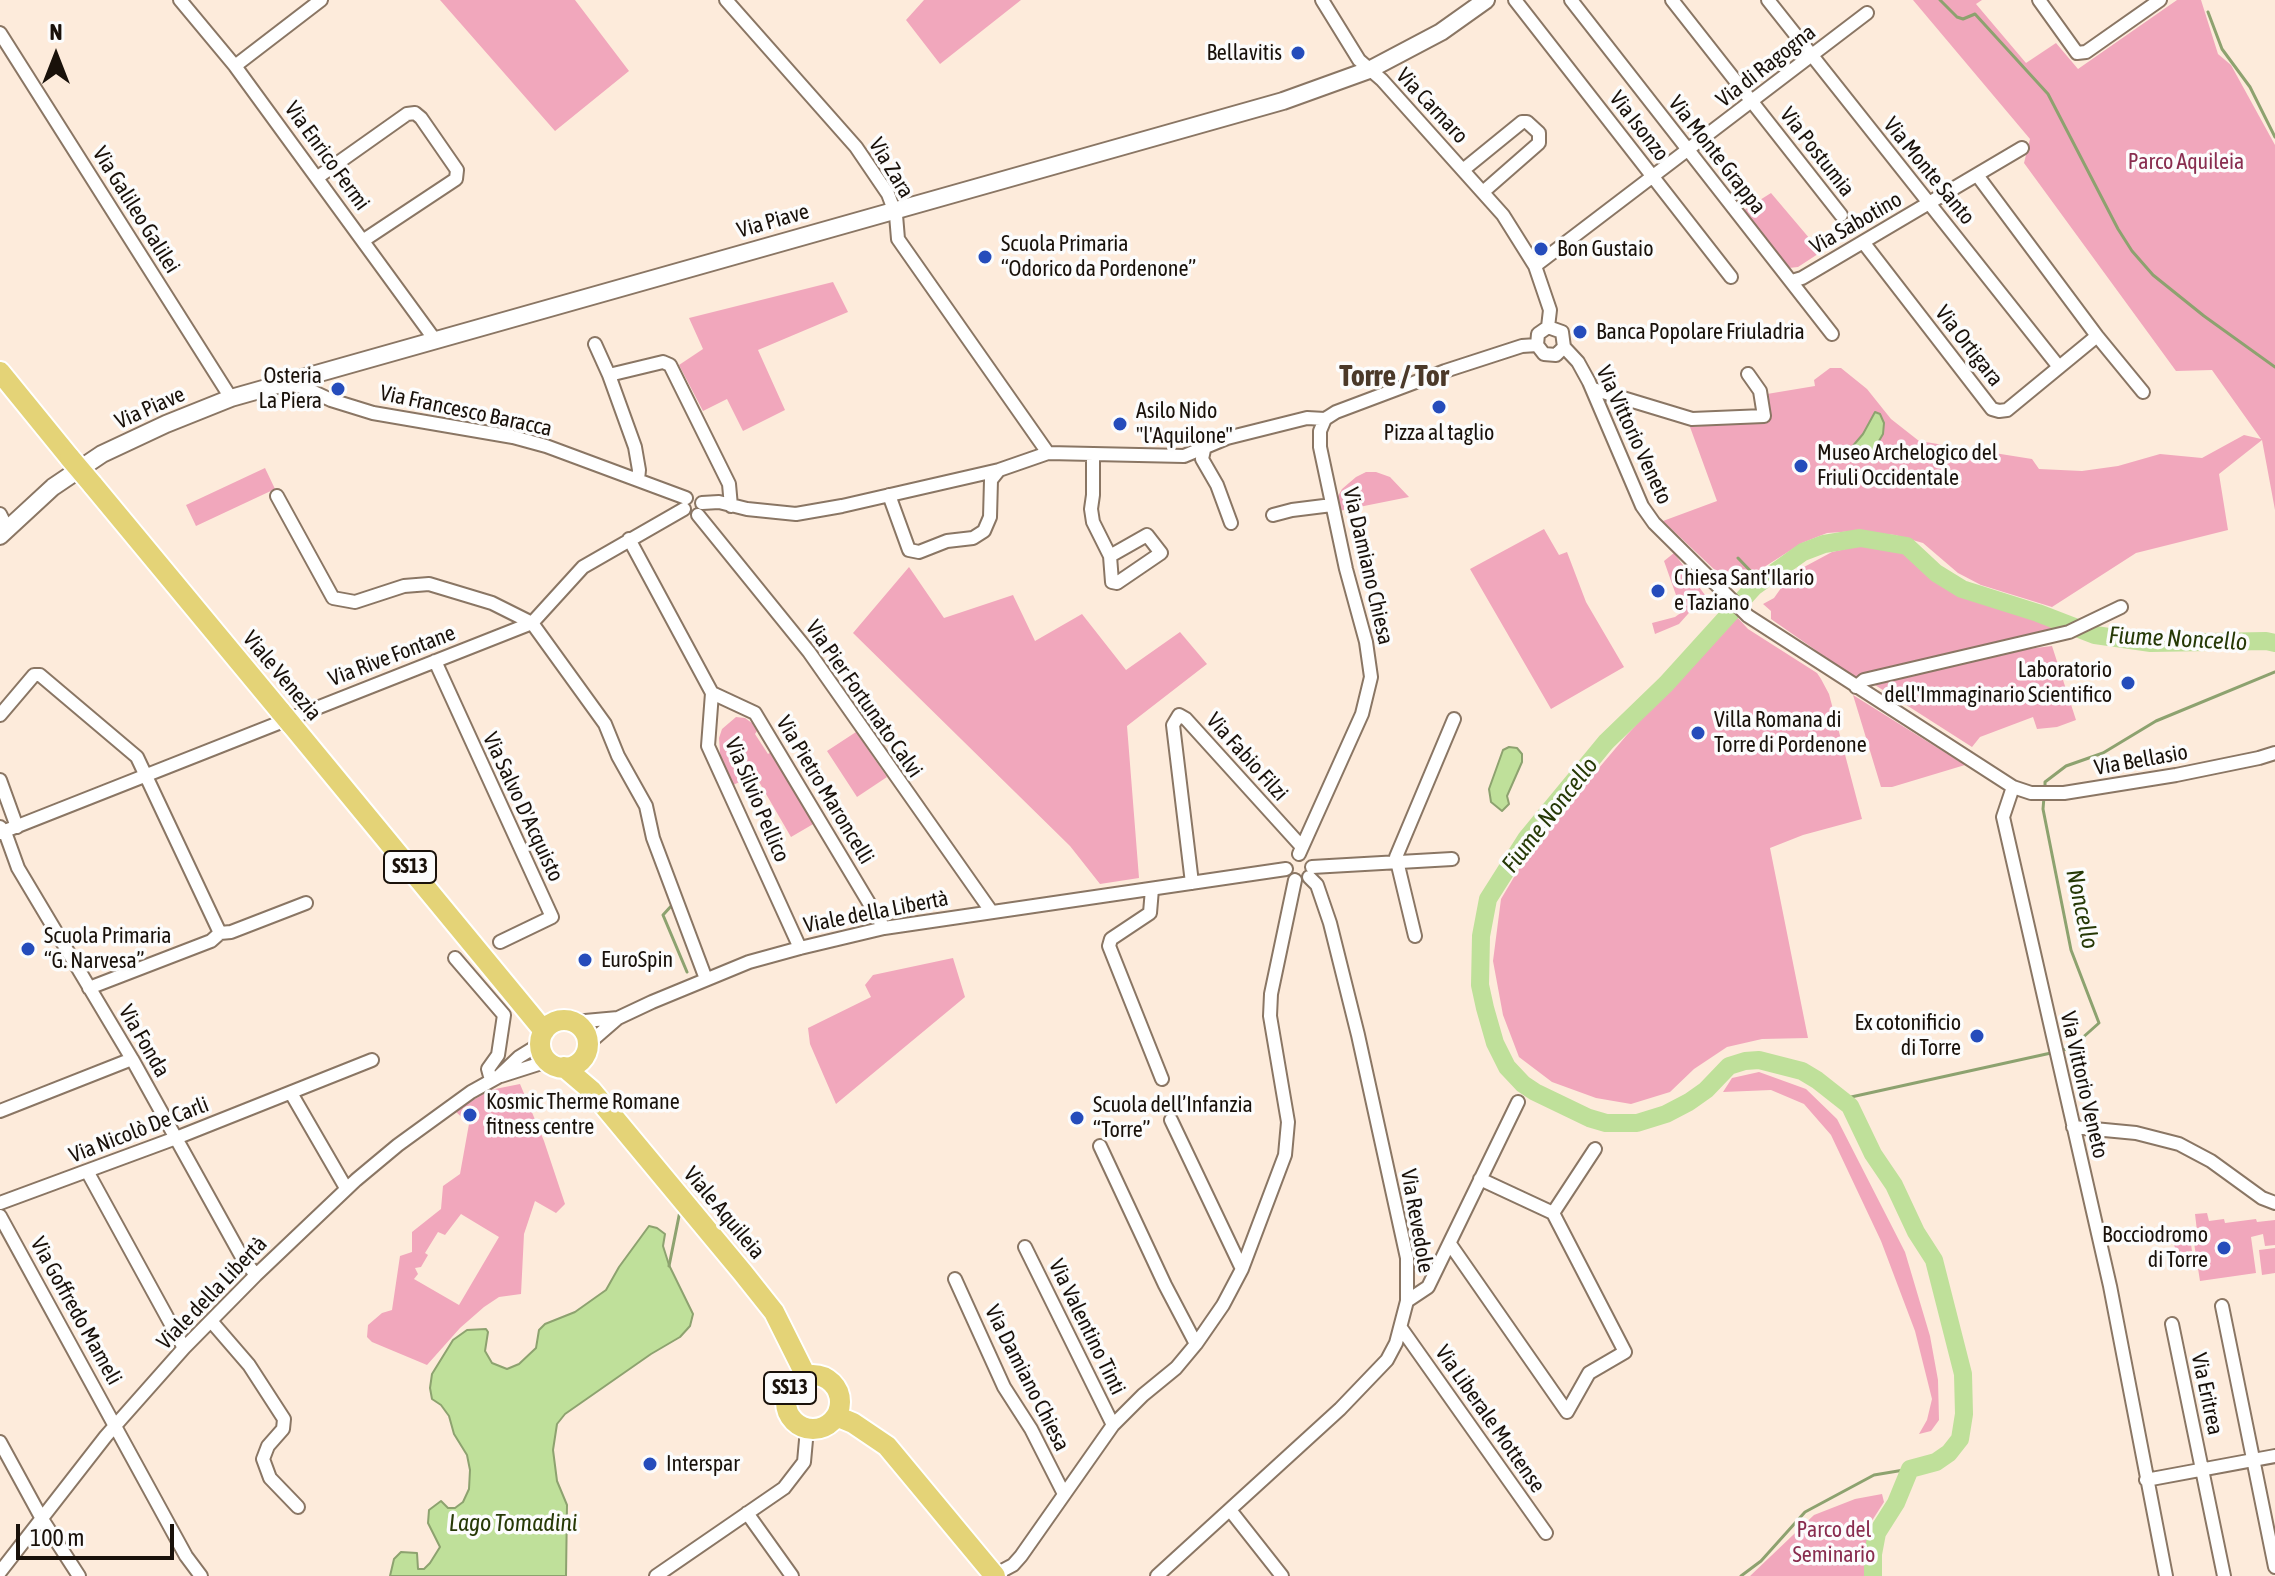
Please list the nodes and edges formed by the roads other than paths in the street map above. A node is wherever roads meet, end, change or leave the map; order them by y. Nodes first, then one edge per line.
1 (321, 0) edge
2 (726, 0) edge
3 (1322, 0) edge
4 (1486, 0) edge
5 (1515, 0) edge
6 (1571, 0) edge
7 (1672, 0) edge
8 (1768, 0) edge
9 (2039, 0) edge
10 (2160, 0) edge
11 (183, 1) edge
12 (1867, 13) dead end
13 (2, 38) edge
14 (1812, 56) junction
15 (235, 66) junction
16 (1369, 70) junction
17 (1752, 102) junction
18 (2022, 148) dead end
19 (1688, 151) junction
20 (1463, 170) junction
21 (1977, 175) junction
22 (1652, 176) junction
23 (318, 177) junction
24 (1483, 192) junction
25 (1929, 203) junction
26 (895, 210) junction
27 (1841, 215) dead end
28 (364, 240) junction
29 (1863, 242) junction
30 (1535, 266) junction
31 (1731, 277) dead end
32 (1792, 281) junction
33 (1548, 327) junction
34 (1832, 334) dead end
35 (2097, 336) junction
36 (435, 340) junction
37 (595, 344) dead end
38 (1537, 345) junction
39 (1564, 347) junction
40 (2059, 367) junction
41 (0, 372) edge
42 (1748, 374) dead end
43 (609, 375) junction
44 (281, 384) junction
45 (1593, 389) junction
46 (2143, 392) dead end
47 (231, 398) junction
48 (1325, 419) junction
49 (1204, 450) junction
50 (1048, 453) junction
51 (1093, 456) junction
52 (69, 467) junction
53 (999, 470) junction
54 (638, 480) junction
55 (889, 495) junction
56 (277, 496) dead end
57 (685, 504) junction
58 (1332, 505) junction
59 (731, 506) junction
60 (700, 509) junction
61 (1273, 515) dead end
62 (1231, 523) dead end
63 (2, 526) edge
64 (629, 539) junction
65 (1110, 556) junction
66 (2121, 607) dead end
67 (532, 623) junction
68 (435, 661) junction
69 (1856, 687) junction
70 (712, 693) junction
71 (0, 715) edge
72 (1454, 719) dead end
73 (2275, 753) edge
74 (147, 775) junction
75 (0, 780) edge
76 (2013, 787) junction
77 (6, 830) edge
78 (1301, 851) junction
79 (1452, 859) dead end
80 (1397, 862) junction
81 (1286, 869) junction
82 (1310, 872) junction
83 (1295, 880) junction
84 (1192, 883) junction
85 (1152, 889) junction
86 (306, 903) dead end
87 (991, 911) junction
88 (884, 928) junction
89 (220, 933) junction
90 (1415, 936) dead end
91 (500, 942) dead end
92 (800, 948) junction
93 (455, 958) dead end
94 (706, 979) junction
95 (89, 988) junction
96 (618, 1018) junction
97 (554, 1041) junction
98 (587, 1049) junction
99 (132, 1059) junction
100 (372, 1060) dead end
101 (494, 1079) junction
102 (1162, 1079) dead end
103 (591, 1090) junction
104 (291, 1093) junction
105 (1518, 1102) dead end
106 (0, 1111) edge
107 (1171, 1120) dead end
108 (2073, 1127) junction
109 (176, 1138) junction
110 (1100, 1146) dead end
111 (1595, 1149) dead end
112 (87, 1171) junction
113 (1480, 1179) junction
114 (346, 1188) junction
115 (0, 1203) edge
116 (2275, 1203) edge
117 (1553, 1213) junction
118 (0, 1216) edge
119 (1450, 1244) junction
120 (1025, 1247) dead end
121 (1242, 1269) junction
122 (256, 1275) junction
123 (955, 1279) dead end
124 (1407, 1301) junction
125 (2222, 1306) dead end
126 (211, 1321) junction
127 (2172, 1324) dead end
128 (1401, 1328) junction
129 (1196, 1344) junction
130 (184, 1348) junction
131 (806, 1376) junction
132 (836, 1416) junction
133 (117, 1425) junction
134 (1113, 1425) junction
135 (807, 1429) junction
136 (0, 1442) edge
137 (2275, 1456) edge
138 (2254, 1461) junction
139 (2202, 1471) junction
140 (2146, 1480) junction
141 (1064, 1494) junction
142 (298, 1507) dead end
143 (1230, 1510) junction
144 (747, 1513) junction
145 (42, 1519) junction
146 (1546, 1533) dead end
147 (2275, 1567) edge
148 (0, 1572) edge
149 (658, 1575) edge
150 (79, 1576) edge
151 (201, 1576) edge
152 (792, 1576) edge
153 (994, 1576) edge
154 (1157, 1576) edge
155 (1282, 1576) edge
156 (2166, 1576) edge
157 (2224, 1576) edge

1 - 15 street
2 - 26 street, Via Zara
3 - 16 street, Via Carnaro
4 - 16 street, Via Piave
5 - 22 street, Via Isonzo
6 - 19 street, Via Monte Grappa
7 - 17 street, Via Postumia
8 - 14 street, Via Monte Santo
9 - 10 street
11 - 15 street, Via Enrico Fermi
12 - 14 street, Via di Ragogna
13 - 47 street, Via Galileo Galilei
14 - 17 street, Via di Ragogna
14 - 25 street, Via Monte Santo
15 - 23 street, Via Enrico Fermi
16 - 20 street, Via Carnaro
16 - 26 street, Via Piave
17 - 19 street, Via di Ragogna
17 - 27 street, Via Postumia
18 - 21 street, Via Sabotino
19 - 22 street, Via di Ragogna
19 - 32 street, Via Monte Grappa
20 - 24 street, Via Carnaro
20 - 24 street, Via Carnaro
21 - 25 street, Via Sabotino
21 - 35 street
22 - 30 street, Via di Ragogna
22 - 31 street, Via Isonzo
23 - 28 street, Via Enrico Fermi
23 - 28 street
24 - 30 street, Via Carnaro
25 - 29 street, Via Sabotino
25 - 40 street, Via Monte Santo
26 - 36 street, Via Piave
26 - 50 street, Via Zara
28 - 36 street, Via Enrico Fermi
29 - 32 street, Via Sabotino
29 - 40 street, Via Ortigara
30 - 33 street, Via Carnaro
32 - 34 street, Via Monte Grappa
33 - 38 street
33 - 39 street, Via Vittorio Veneto
35 - 40 street, Via Ortigara
35 - 46 street
36 - 44 street, Via Piave
37 - 43 street
38 - 39 street
38 - 48 street
39 - 45 street, Via Vittorio Veneto
41 - 52 main road, Viale Venezia / SS13
42 - 45 street
43 - 54 street
43 - 59 street
44 - 47 street, Via Piave
44 - 54 street, Via Francesco Baracca
45 - 69 street, Via Vittorio Veneto
47 - 52 street, Via Piave
48 - 49 street
48 - 58 street, Via Damiano Chiesa
49 - 51 street
49 - 62 street
50 - 51 street
50 - 53 street
51 - 65 street
52 - 63 street, Via Piave
52 - 97 main road, Viale Venezia / SS13, bridge
53 - 55 street
53 - 55 street
54 - 57 street, Via Francesco Baracca
55 - 59 street
56 - 67 street
57 - 60 street, Via Francesco Baracca
57 - 64 street, Via Rive Fontane
58 - 61 street
58 - 78 street, Via Damiano Chiesa
59 - 60 street
60 - 87 street, Via Pier Fortunato Calvi
64 - 67 street, Via Rive Fontane
64 - 70 street
65 - 65 street
66 - 69 street
67 - 68 street, Via Rive Fontane
67 - 94 street
68 - 74 street, Via Rive Fontane
68 - 91 street, Via Salvo D'Acquisto
69 - 76 street, Via Vittorio Veneto
70 - 88 street, Via Pietro Maroncelli
70 - 92 street, Via Silvio Pellico
71 - 74 street
72 - 80 street
73 - 76 street, Via Bellasio
74 - 77 street, Via Rive Fontane
74 - 89 street
75 - 77 street, Via Fonda
76 - 108 street, Via Vittorio Veneto
77 - 95 street, Via Fonda
78 - 81 street
78 - 82 street
78 - 84 street, Via Fabio Filzi
79 - 80 street
80 - 82 street
80 - 90 street
81 - 83 street
81 - 84 street, Viale della Libertà
82 - 83 street
82 - 124 street, Via Revedole
83 - 121 street, Via Damiano Chiesa
84 - 85 street, Viale della Libertà
85 - 87 street, Viale della Libertà
85 - 102 street
86 - 89 street
87 - 88 street, Viale della Libertà
88 - 92 street, Viale della Libertà
89 - 95 street
92 - 94 street, Viale della Libertà
93 - 101 street
94 - 96 street, Viale della Libertà
95 - 99 street, Via Fonda
96 - 97 street, Viale della Libertà
96 - 98 street, Viale della Libertà
97 - 98 main road
97 - 98 main road, SS13
97 - 101 street, Viale della Libertà
97 - 103 main road, Viale Aquileia / SS13
98 - 103 main road, SS13
99 - 106 street
99 - 109 street, Via Fonda
100 - 104 street, Via Nicolò De Carli
101 - 114 street, Viale della Libertà
103 - 131 main road, Viale Aquileia / SS13
104 - 109 street, Via Nicolò De Carli
104 - 114 street
105 - 113 street
107 - 121 street
108 - 116 street
108 - 140 street, Via Vittorio Veneto
109 - 112 street, Via Nicolò De Carli
109 - 122 street, Via Fonda
110 - 129 street
111 - 117 street
112 - 115 street, Via Nicolò De Carli
112 - 130 street
113 - 117 street
113 - 119 street
114 - 122 street, Viale della Libertà
117 - 119 street
118 - 133 street, Via Goffredo Mameli
119 - 124 street
120 - 134 street, Via Valentino Tinti
121 - 129 street, Via Damiano Chiesa
122 - 126 street, Viale della Libertà
123 - 141 street, Via Damiano Chiesa
124 - 128 street, Via Revedole
125 - 138 street
126 - 130 street, Viale della Libertà
126 - 142 street
127 - 139 street, Via Eritrea
128 - 143 street, Via Revedole
128 - 146 street, Via Liberale Mottense
129 - 134 street, Via Damiano Chiesa
130 - 133 street, Viale della Libertà
131 - 132 main road, SS13
131 - 135 main road, SS13
132 - 135 main road, SS13
132 - 153 main road, SS13
133 - 145 street, Viale della Libertà
133 - 151 street, Via Goffredo Mameli
134 - 141 street, Via Damiano Chiesa
135 - 144 street
136 - 145 street
137 - 138 street, Via Eritrea
138 - 139 street, Via Eritrea
138 - 147 street
139 - 140 street, Via Eritrea
139 - 157 street, Via Eritrea
140 - 156 street, Via Vittorio Veneto
141 - 153 street, Via Damiano Chiesa
143 - 154 street, Via Revedole
143 - 155 street
144 - 149 street
144 - 152 street
145 - 148 street, Viale della Libertà
145 - 150 street

